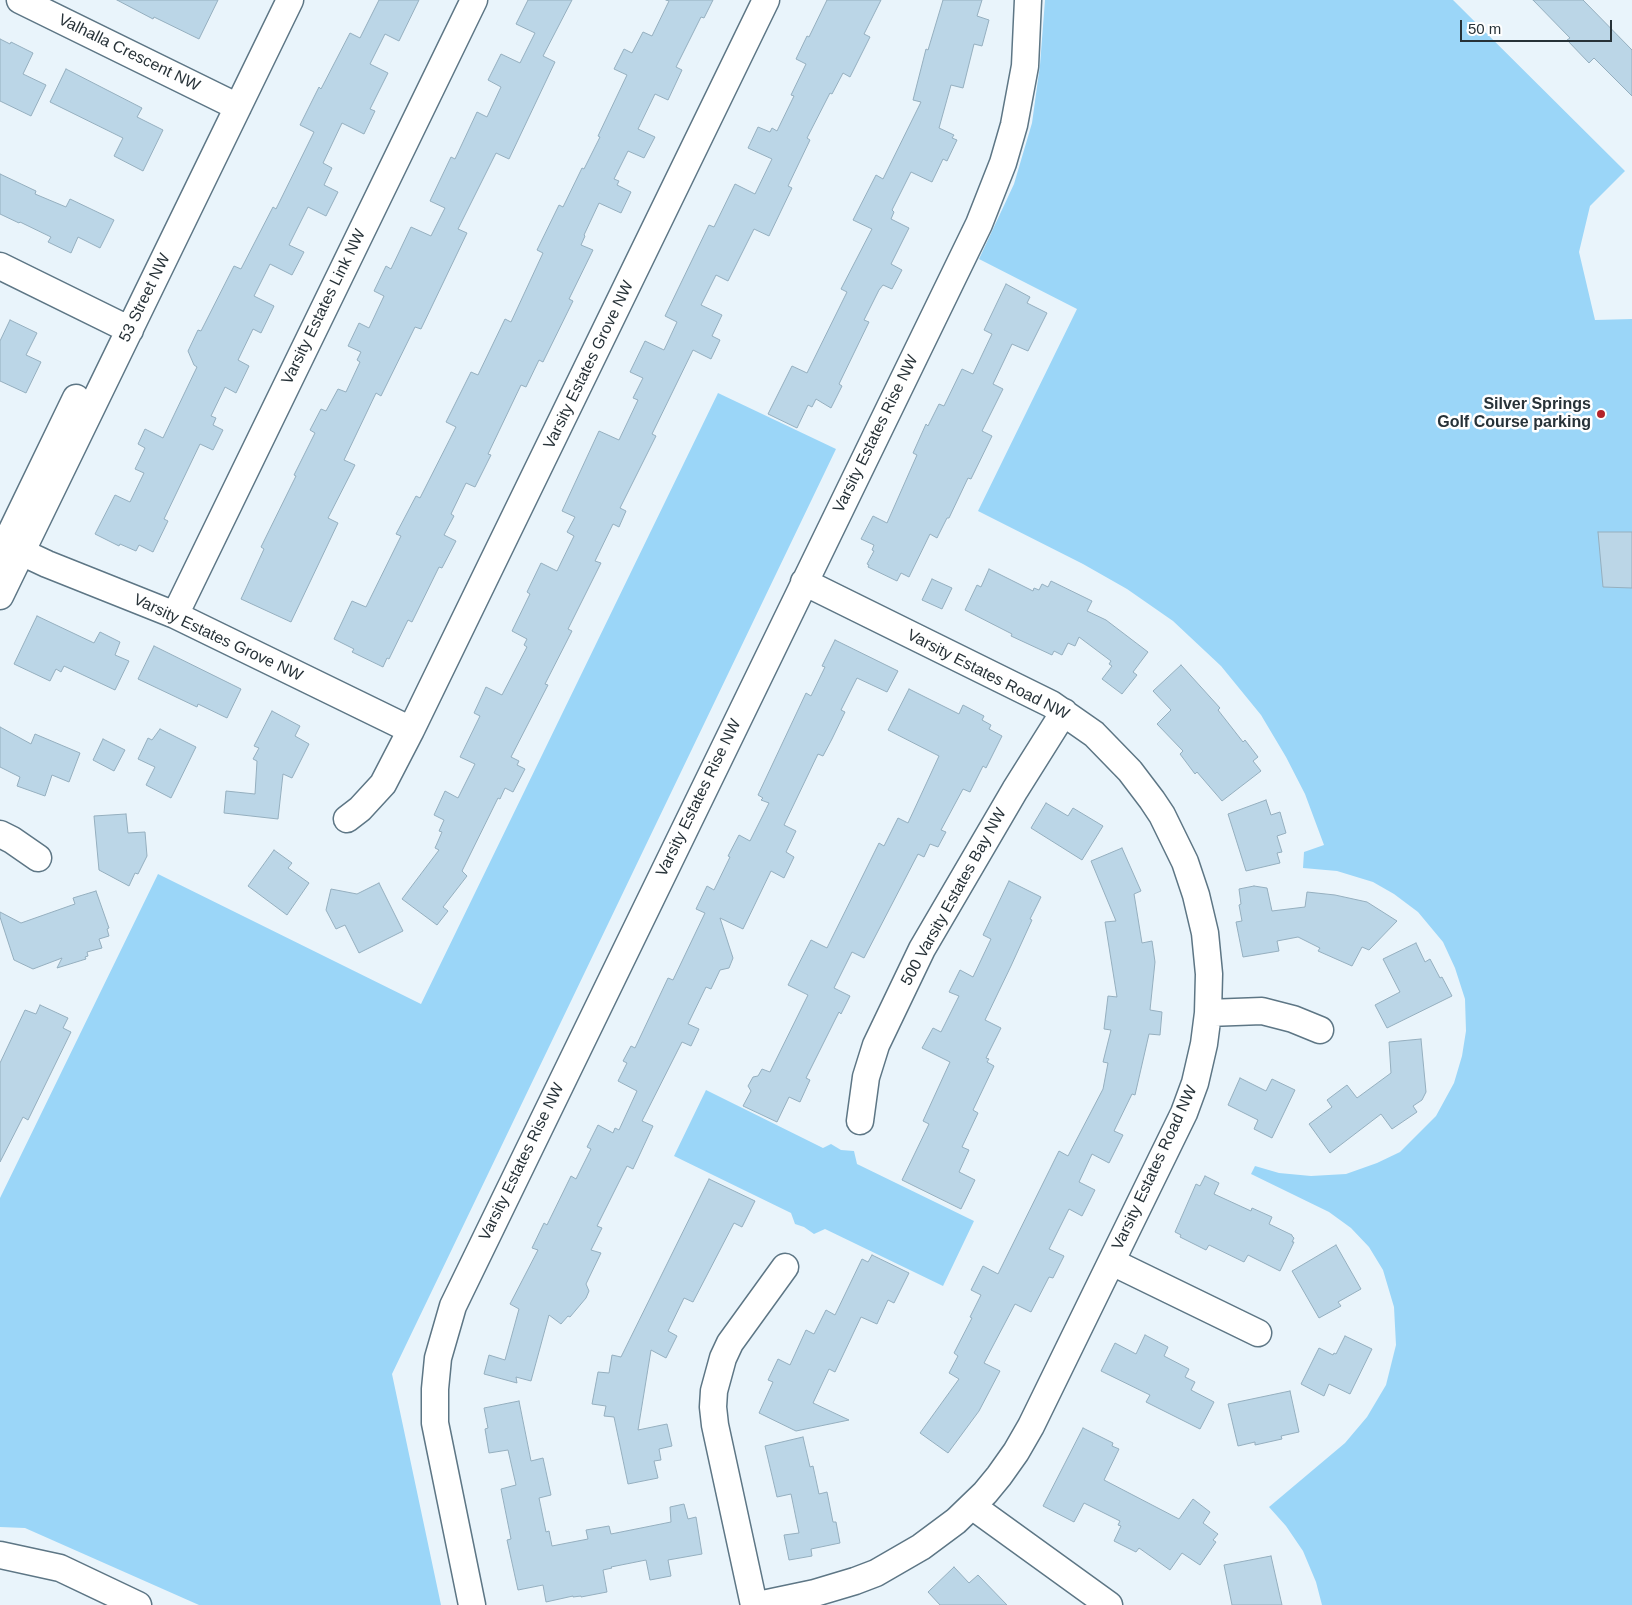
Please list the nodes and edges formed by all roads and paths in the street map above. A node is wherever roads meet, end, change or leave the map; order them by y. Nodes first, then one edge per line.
1 (20, 0) edge
2 (271, 0) edge
3 (290, 0) edge
4 (474, 0) edge
5 (766, 0) edge
6 (1028, 0) edge
7 (230, 103) junction
8 (0, 266) edge
9 (122, 326) junction
10 (7, 549) edge
11 (804, 582) junction
12 (0, 596) edge
13 (175, 615) junction
14 (1064, 712) junction
15 (411, 730) junction
16 (347, 819) dead end
17 (0, 834) edge
18 (38, 858) dead end
19 (1208, 1013) junction
20 (1320, 1030) dead end
21 (860, 1121) dead end
22 (1112, 1262) junction
23 (785, 1267) dead end
24 (1258, 1332) dead end
25 (972, 1506) junction
26 (0, 1555) edge
27 (138, 1605) edge
28 (472, 1605) edge
29 (754, 1605) edge
30 (758, 1605) edge
31 (1109, 1605) edge

1 - 7 street, Valhalla Crescent NW
2 - 7 street, 53 Street NW
3 - 7 street, 53 Street NW
4 - 13 street, Varsity Estates Link NW
5 - 15 street, Varsity Estates Grove NW
6 - 11 street, Varsity Estates Rise NW
7 - 9 street, 53 Street NW
8 - 9 street
9 - 10 street, 53 Street NW
10 - 12 street, 53 Street NW
10 - 13 street, Varsity Estates Grove NW
11 - 14 street, Varsity Estates Road NW
11 - 28 street, Varsity Estates Rise NW
13 - 15 street, Varsity Estates Grove NW
14 - 19 street, Varsity Estates Road NW
14 - 21 street, 500 Varsity Estates Bay NW
15 - 16 street, Varsity Estates Grove NW
17 - 18 street
19 - 20 street
19 - 22 street, Varsity Estates Road NW
22 - 24 street
22 - 25 street, Varsity Estates Road NW
23 - 29 street
25 - 30 street, Varsity Estates Road NW
25 - 31 street
26 - 27 street

